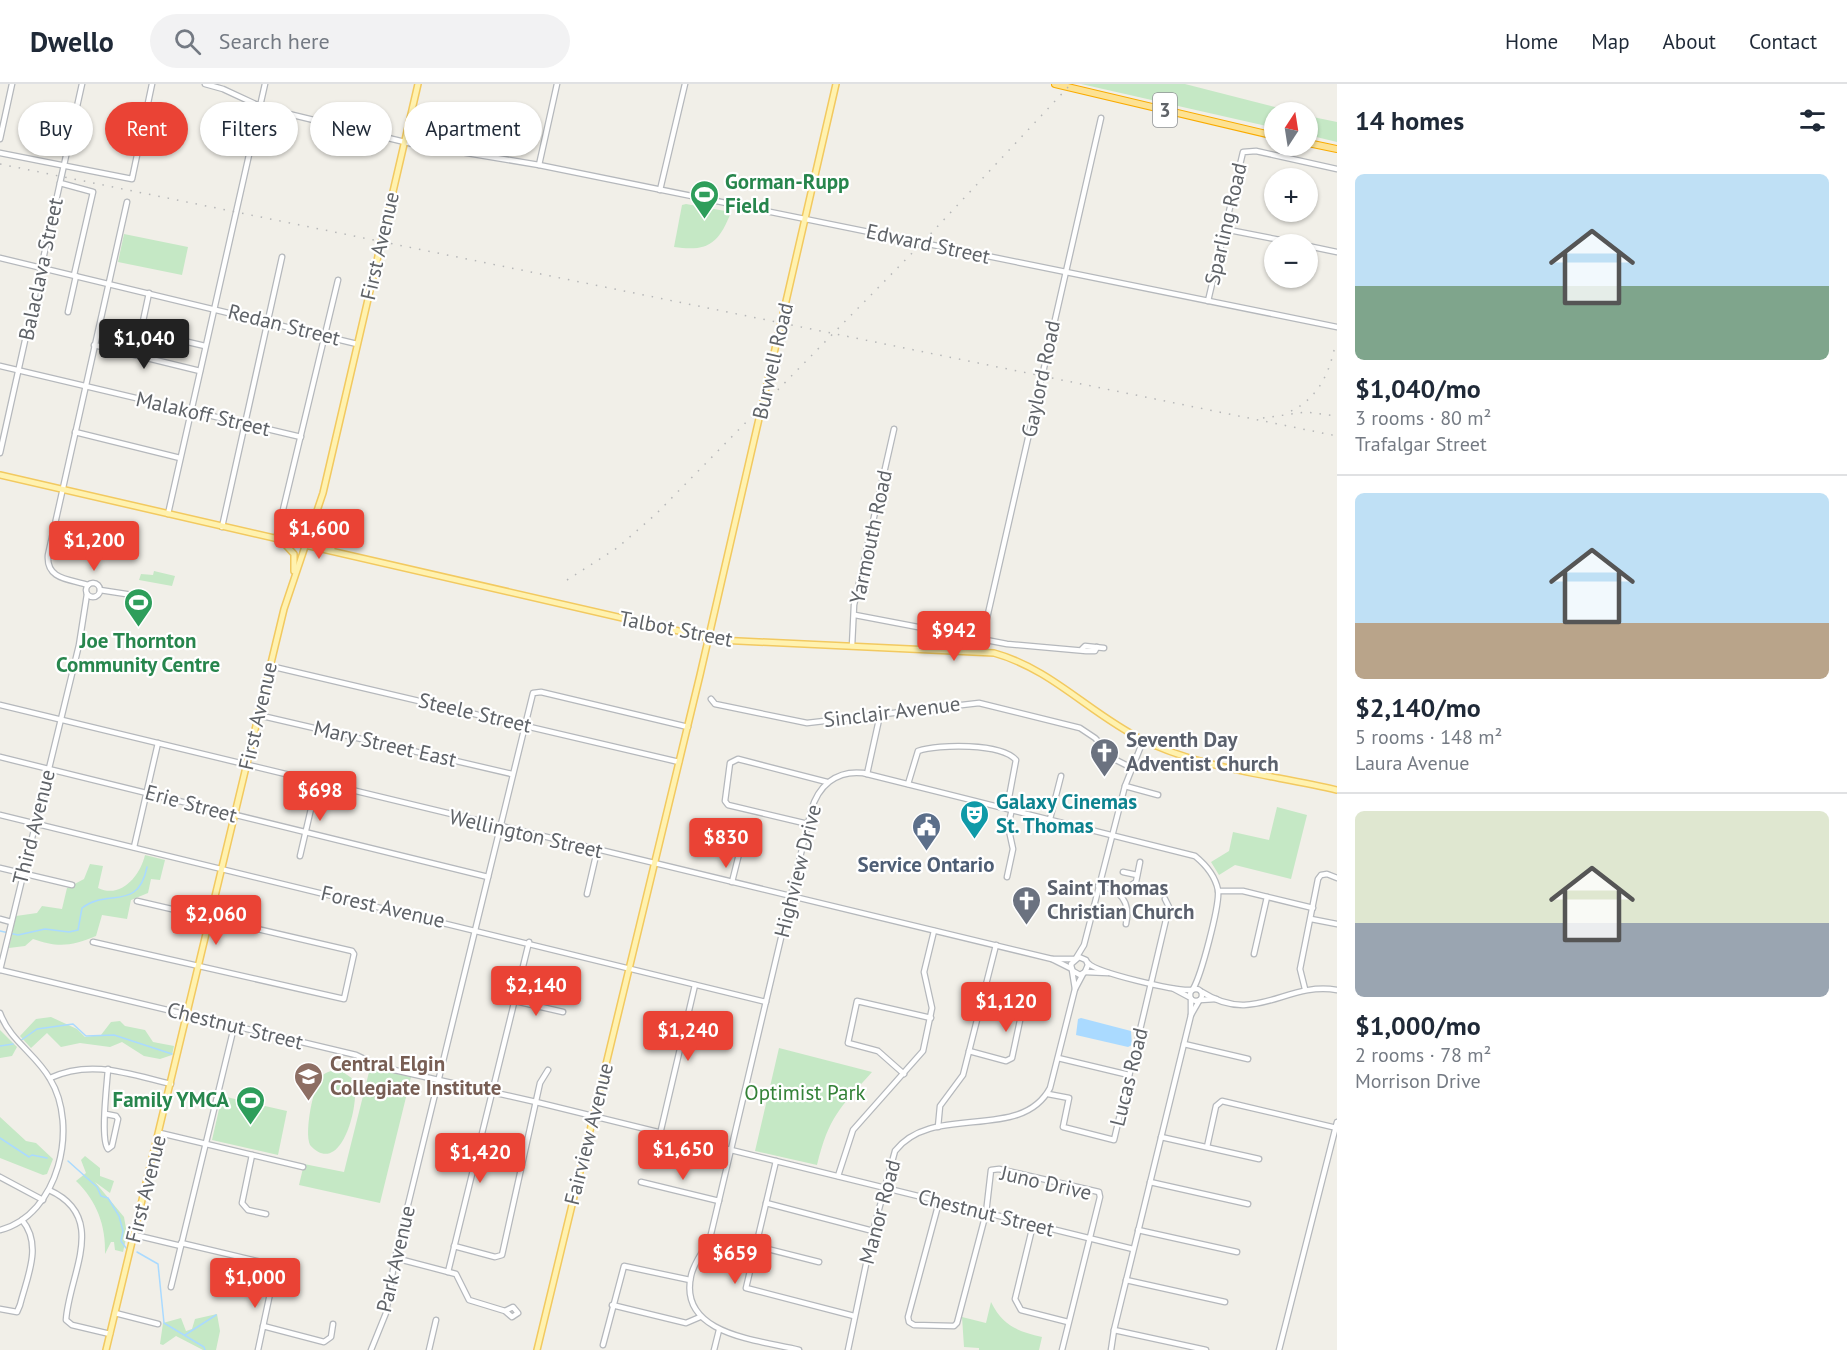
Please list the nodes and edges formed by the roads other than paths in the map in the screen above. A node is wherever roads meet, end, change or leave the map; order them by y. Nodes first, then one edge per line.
1 (12, 84) edge
2 (82, 84) edge
3 (152, 84) edge
4 (205, 84) edge
5 (265, 84) edge
6 (418, 84) edge
7 (557, 84) edge
8 (685, 84) edge
9 (836, 84) edge
10 (1055, 84) edge
11 (251, 102) edge
12 (261, 102) edge
13 (414, 102) edge
14 (298, 116) edge
15 (1101, 118) dead end
16 (1264, 133) edge
17 (0, 139) edge
18 (404, 142) joint
19 (1318, 145) edge
20 (1337, 149) edge
21 (0, 153) edge
22 (249, 156) edge
23 (486, 156) edge
24 (539, 165) junction
25 (64, 166) junction
26 (1337, 169) edge
27 (60, 183) junction
28 (660, 189) junction
29 (127, 202) dead end
30 (805, 218) junction
31 (1224, 229) junction
32 (1264, 237) edge
33 (1318, 248) edge
34 (1337, 252) edge
35 (282, 257) dead end
36 (0, 258) edge
37 (41, 267) junction
38 (1065, 272) junction
39 (75, 275) junction
40 (338, 280) dead end
41 (107, 283) junction
42 (149, 293) junction
43 (1208, 301) junction
44 (214, 308) junction
45 (68, 312) dead end
46 (268, 321) junction
47 (1337, 327) edge
48 (141, 331) junction
49 (324, 334) junction
50 (357, 344) junction
51 (94, 345) junction
52 (206, 346) junction
53 (135, 354) junction
54 (0, 366) edge
55 (19, 371) junction
56 (200, 371) junction
57 (84, 386) junction
58 (191, 411) junction
59 (245, 424) junction
60 (894, 429) dead end
61 (75, 432) junction
62 (301, 437) junction
63 (0, 453) edge
64 (180, 458) junction
65 (0, 475) edge
66 (63, 490) junction
67 (168, 514) junction
68 (314, 523) junction
69 (222, 527) junction
70 (279, 540) junction
71 (306, 545) junction
72 (336, 552) junction
73 (294, 576) junction
74 (87, 590) junction
75 (99, 590) junction
76 (143, 593) dead end
77 (94, 597) junction
78 (86, 610) junction
79 (855, 615) junction
80 (709, 638) junction
81 (982, 640) junction
82 (852, 646) junction
83 (1104, 648) dead end
84 (270, 666) junction
85 (711, 699) dead end
86 (0, 705) edge
87 (258, 715) junction
88 (880, 715) junction
89 (60, 720) junction
90 (524, 725) junction
91 (688, 727) junction
92 (1143, 741) junction
93 (158, 743) junction
94 (0, 757) edge
95 (679, 762) junction
96 (247, 764) junction
97 (49, 768) junction
98 (1132, 768) junction
99 (512, 774) junction
100 (867, 774) junction
101 (1061, 776) dead end
102 (827, 782) junction
103 (317, 783) junction
104 (908, 784) junction
105 (1125, 786) junction
106 (1337, 789) edge
107 (146, 792) junction
108 (1158, 795) dead end
109 (1009, 808) junction
110 (0, 815) edge
111 (235, 816) junction
112 (1050, 819) junction
113 (35, 823) junction
114 (808, 824) junction
115 (500, 828) junction
116 (306, 833) junction
117 (1111, 834) junction
118 (134, 847) junction
119 (740, 850) dead end
120 (597, 851) junction
121 (300, 856) dead end
122 (1140, 862) dead end
123 (655, 864) junction
124 (0, 868) edge
125 (222, 868) junction
126 (1124, 872) dead end
127 (23, 873) junction
128 (1137, 875) junction
129 (488, 877) junction
130 (1007, 877) dead end
131 (1337, 878) edge
132 (732, 882) junction
133 (72, 885) dead end
134 (1098, 886) junction
135 (1218, 891) junction
136 (1119, 893) junction
137 (587, 894) dead end
138 (791, 896) junction
139 (1267, 897) junction
140 (1165, 899) dead end
141 (137, 901) dead end
142 (1313, 908) junction
143 (0, 919) edge
144 (210, 919) junction
145 (1311, 919) junction
146 (11, 922) junction
147 (1126, 924) dead end
148 (1337, 924) edge
149 (475, 929) junction
150 (934, 931) junction
151 (93, 942) dead end
152 (529, 942) junction
153 (996, 945) junction
154 (1084, 945) junction
155 (1254, 954) dead end
156 (1052, 959) junction
157 (1075, 959) junction
158 (1087, 961) junction
159 (629, 966) junction
160 (199, 967) junction
161 (0, 970) edge
162 (1072, 970) junction
163 (1084, 973) junction
164 (1108, 973) junction
165 (1200, 976) junction
166 (1152, 983) junction
167 (695, 985) junction
168 (1075, 989) junction
169 (1173, 989) junction
170 (1192, 989) junction
171 (1305, 989) junction
172 (1337, 990) edge
173 (1202, 992) junction
174 (1190, 998) junction
175 (1216, 999) junction
176 (514, 1000) junction
177 (1199, 1000) junction
178 (982, 1001) junction
179 (766, 1002) junction
180 (563, 1012) dead end
181 (0, 1013) edge
182 (187, 1015) junction
183 (1191, 1015) junction
184 (931, 1018) junction
185 (234, 1027) junction
186 (1184, 1044) junction
187 (969, 1051) junction
188 (1058, 1058) junction
189 (1248, 1059) dead end
190 (108, 1069) junction
191 (548, 1070) dead end
192 (904, 1074) junction
193 (1129, 1075) junction
194 (50, 1078) junction
195 (439, 1079) junction
196 (171, 1084) junction
197 (490, 1091) junction
198 (1047, 1094) junction
199 (536, 1102) junction
200 (106, 1114) junction
201 (592, 1117) junction
202 (938, 1126) junction
203 (1336, 1126) edge
204 (160, 1133) junction
205 (660, 1134) junction
206 (1161, 1137) junction
207 (205, 1144) junction
208 (1207, 1147) junction
209 (731, 1151) junction
210 (252, 1155) junction
211 (1259, 1159) dead end
212 (776, 1161) junction
213 (303, 1167) dead end
214 (838, 1176) junction
215 (0, 1177) edge
216 (641, 1182) dead end
217 (1150, 1182) junction
218 (884, 1188) junction
219 (49, 1190) junction
220 (43, 1200) junction
221 (719, 1201) junction
222 (939, 1202) junction
223 (766, 1203) junction
224 (1248, 1204) dead end
225 (986, 1213) junction
226 (266, 1214) dead end
227 (22, 1220) junction
228 (1033, 1225) junction
229 (0, 1230) edge
230 (1138, 1230) junction
231 (873, 1231) junction
232 (135, 1235) junction
233 (1089, 1238) junction
234 (181, 1244) junction
235 (454, 1246) junction
236 (756, 1246) junction
237 (1133, 1249) junction
238 (1237, 1252) dead end
239 (395, 1258) junction
240 (819, 1262) dead end
241 (448, 1272) junction
242 (690, 1280) junction
243 (1126, 1280) junction
244 (171, 1287) dead end
245 (1225, 1302) dead end
246 (612, 1305) junction
247 (0, 1309) edge
248 (505, 1311) dead end
249 (115, 1313) junction
250 (854, 1316) junction
251 (700, 1317) junction
252 (436, 1320) dead end
253 (1068, 1322) junction
254 (158, 1324) dead end
255 (333, 1324) dead end
256 (263, 1326) junction
257 (719, 1330) junction
258 (1114, 1330) junction
259 (110, 1334) junction
260 (603, 1345) dead end
261 (106, 1350) edge
262 (258, 1350) edge
263 (371, 1350) edge
264 (429, 1350) edge
265 (537, 1350) edge
266 (714, 1350) edge
267 (798, 1350) edge
268 (848, 1350) edge
269 (1062, 1350) edge
270 (1112, 1350) edge
271 (1206, 1350) edge
272 (1279, 1350) edge

1 - 17 street
2 - 25 street, Balaclava Street
3 - 25 street
4 - 11 street, Edward Street
5 - 12 street
6 - 13 main road, First Avenue
7 - 24 street
8 - 28 street
9 - 30 main road, Burwell Road
10 - 16 highway, 3
14 - 18 street, Edward Street
15 - 38 street, Gaylord Road
18 - 50 main road, First Avenue
19 - 20 highway
21 - 25 street
22 - 44 street
23 - 24 street, Edward Street
24 - 28 street, Edward Street
25 - 27 street, Balaclava Street
26 - 31 street, Sparling Road
27 - 37 street, Balaclava Street
27 - 39 street
28 - 30 street, Edward Street
29 - 41 street
30 - 38 street, Edward Street
30 - 80 main road, Burwell Road
31 - 32 street
31 - 43 street, Sparling Road
33 - 34 street
35 - 46 street
36 - 37 street, Redan Street
37 - 39 street, Redan Street
37 - 55 street, Balaclava Street
38 - 43 street, Edward Street
38 - 81 street, Gaylord Road
39 - 41 street, Redan Street
39 - 45 street
40 - 49 street
41 - 42 street, Redan Street
41 - 51 street
42 - 44 street, Redan Street
42 - 48 street
43 - 47 street, Edward Street
44 - 46 street, Redan Street
44 - 52 street
46 - 49 street, Redan Street
46 - 59 street
48 - 52 street
48 - 53 street
49 - 50 street, Redan Street
49 - 62 street
50 - 68 main road, First Avenue
51 - 53 street
51 - 57 street
52 - 56 street
53 - 56 street
54 - 55 street, Malakoff Street
55 - 57 street, Malakoff Street
55 - 63 street, Balaclava Street
56 - 58 street
57 - 58 street, Malakoff Street
57 - 61 street
58 - 59 street, Malakoff Street
58 - 64 street
59 - 62 street, Malakoff Street
59 - 69 street
60 - 79 street, Yarmouth Road
61 - 64 street
61 - 66 street
62 - 70 street
64 - 67 street
65 - 66 main road, Talbot Street
66 - 67 main road, Talbot Street
66 - 74 street
67 - 69 main road, Talbot Street
68 - 71 main road, First Avenue
68 - 72 main road
69 - 70 main road, Talbot Street
70 - 71 main road, Talbot Street
70 - 73 main road
71 - 72 main road, Talbot Street
71 - 73 main road, First Avenue
72 - 80 main road, Talbot Street
73 - 84 main road, First Avenue
74 - 75 street
74 - 77 street
74 - 78 street
75 - 76 street
75 - 77 street
77 - 78 street
78 - 89 street, Third Avenue
79 - 81 street
79 - 82 street, Yarmouth Road
80 - 82 main road, Talbot Street
80 - 91 main road, Fairview Avenue
81 - 83 street
82 - 92 main road, Talbot Street
84 - 87 main road, First Avenue
84 - 90 street, Steele Street
85 - 88 street, Sinclair Avenue
86 - 89 street, Wellington Street
87 - 96 main road, First Avenue
87 - 99 street, Mary Street East
88 - 98 street, Sinclair Avenue
88 - 100 street
89 - 93 street, Wellington Street
89 - 97 street, Third Avenue
90 - 91 street, Park Avenue
90 - 95 street, Steele Street
90 - 99 street, Park Avenue
91 - 95 main road, Fairview Avenue
92 - 98 street
92 - 106 main road, Talbot Street
93 - 96 street, Wellington Street
93 - 107 street
94 - 97 street, Erie Street
95 - 123 main road, Fairview Avenue
96 - 103 street, Wellington Street
96 - 111 main road, First Avenue
97 - 107 street, Erie Street
97 - 113 street, Third Avenue
98 - 105 street
99 - 115 street, Park Avenue
100 - 102 street, Highview Drive
100 - 104 street, Highview Drive
101 - 112 street
102 - 114 street, Highview Drive
102 - 114 street
103 - 115 street, Wellington Street
103 - 116 street
104 - 109 street, Highview Drive
104 - 109 street
105 - 108 street
105 - 117 street
107 - 111 street, Erie Street
107 - 118 street
109 - 112 street, Highview Drive
109 - 130 street
110 - 113 street, Forest Avenue
111 - 116 street, Erie Street
111 - 125 main road, First Avenue
112 - 117 street, Highview Drive
113 - 118 street, Forest Avenue
113 - 127 street, Third Avenue
114 - 138 street, Highview Drive
115 - 120 street, Wellington Street
115 - 129 street, Park Avenue
116 - 121 street
116 - 129 street, Erie Street
117 - 134 street
117 - 135 street, Highview Drive
118 - 125 street, Forest Avenue
119 - 132 street
120 - 123 street, Wellington Street
120 - 137 street
122 - 128 street
123 - 132 street, Wellington Street
123 - 159 main road, Fairview Avenue
124 - 127 street
125 - 144 main road, First Avenue
125 - 149 street, Forest Avenue
126 - 128 street
127 - 133 street
127 - 146 street, Third Avenue
128 - 136 street
129 - 149 street, Park Avenue
131 - 142 street
132 - 138 street, Wellington Street
134 - 136 street
134 - 154 street
135 - 139 street
135 - 165 street
136 - 147 street
138 - 150 street, Wellington Street
138 - 179 street, Highview Drive
139 - 142 street
139 - 155 street
140 - 166 street, Lucas Road
141 - 144 street
142 - 145 street
143 - 146 street
144 - 160 main road, First Avenue
144 - 160 street
145 - 148 street
145 - 171 street
146 - 161 street, Third Avenue
149 - 152 street, Forest Avenue
149 - 195 street, Park Avenue
150 - 153 street, Wellington Street
150 - 184 street
151 - 160 street
152 - 159 street, Forest Avenue
152 - 176 street
153 - 156 street, Wellington Street
153 - 178 street
154 - 157 street
154 - 158 street
156 - 157 street, Wellington Street
156 - 162 street, Wellington Street
157 - 158 street, Wellington Street
157 - 162 street
158 - 163 street
158 - 164 street
159 - 167 street, Forest Avenue
159 - 201 main road, Fairview Avenue
160 - 182 main road, First Avenue
161 - 182 street, Chestnut Street
162 - 163 street, Wellington Street
162 - 168 street
163 - 164 street
163 - 168 street
164 - 166 street
165 - 170 street
165 - 173 street
166 - 169 street
166 - 193 street, Lucas Road
167 - 179 street, Forest Avenue
167 - 205 street
168 - 188 street
169 - 170 street
169 - 174 street
170 - 173 street
170 - 174 street
171 - 172 street
171 - 175 street
173 - 175 street
173 - 177 street
174 - 177 street
174 - 183 street
175 - 177 street
176 - 180 street
176 - 197 street
177 - 183 street
178 - 187 street
178 - 187 street
179 - 209 street, Highview Drive
181 - 194 street
182 - 185 street, Chestnut Street
182 - 196 main road, First Avenue
183 - 186 street
184 - 192 street
184 - 192 street
185 - 195 street, Chestnut Street
185 - 207 street
186 - 189 street
186 - 206 street
187 - 202 street
188 - 193 street
188 - 198 street
190 - 194 street
190 - 196 street
190 - 200 street
191 - 199 street
192 - 214 street
193 - 198 street, Lucas Road
194 - 219 street
195 - 197 street, Chestnut Street
195 - 239 street, Park Avenue
196 - 204 main road, First Avenue
197 - 199 street, Chestnut Street
197 - 235 street
198 - 202 street, Manor Road
199 - 201 street, Chestnut Street
199 - 235 street
200 - 200 street
201 - 205 street, Chestnut Street
201 - 265 main road, Fairview Avenue
202 - 218 street, Manor Road
203 - 208 street
203 - 272 street
204 - 207 street
204 - 232 main road, First Avenue
205 - 209 street, Chestnut Street
206 - 208 street
206 - 217 street
207 - 210 street
207 - 234 street
208 - 211 street
209 - 212 street, Chestnut Street
209 - 221 street, Highview Drive
210 - 213 street
210 - 226 street
212 - 214 street, Chestnut Street
212 - 223 street
214 - 218 street, Chestnut Street
215 - 220 street
216 - 221 street
217 - 224 street
217 - 230 street
218 - 222 street, Chestnut Street
218 - 231 street, Manor Road
219 - 220 street
219 - 259 street
220 - 227 street
221 - 242 street, Highview Drive
222 - 225 street, Chestnut Street
222 - 225 street
223 - 231 street
223 - 236 street
225 - 228 street, Chestnut Street
225 - 233 street, Juno Drive
227 - 229 street
227 - 247 street
228 - 233 street, Chestnut Street
228 - 253 street
230 - 237 street
230 - 238 street
231 - 250 street, Manor Road
232 - 234 street
232 - 249 main road, First Avenue
233 - 237 street, Chestnut Street
233 - 253 street
234 - 244 street
234 - 256 street
235 - 241 street
236 - 240 street
236 - 250 street
237 - 243 street
239 - 241 street
239 - 263 street, Park Avenue
241 - 248 street
242 - 246 street
242 - 251 street
243 - 245 street
243 - 258 street
246 - 251 street
246 - 260 street
249 - 254 street
249 - 259 main road, First Avenue
250 - 268 street, Manor Road
251 - 257 street
252 - 264 street
253 - 269 street
255 - 256 street
256 - 262 street
257 - 266 street
257 - 267 street
258 - 270 street
258 - 271 street
259 - 261 main road, First Avenue

